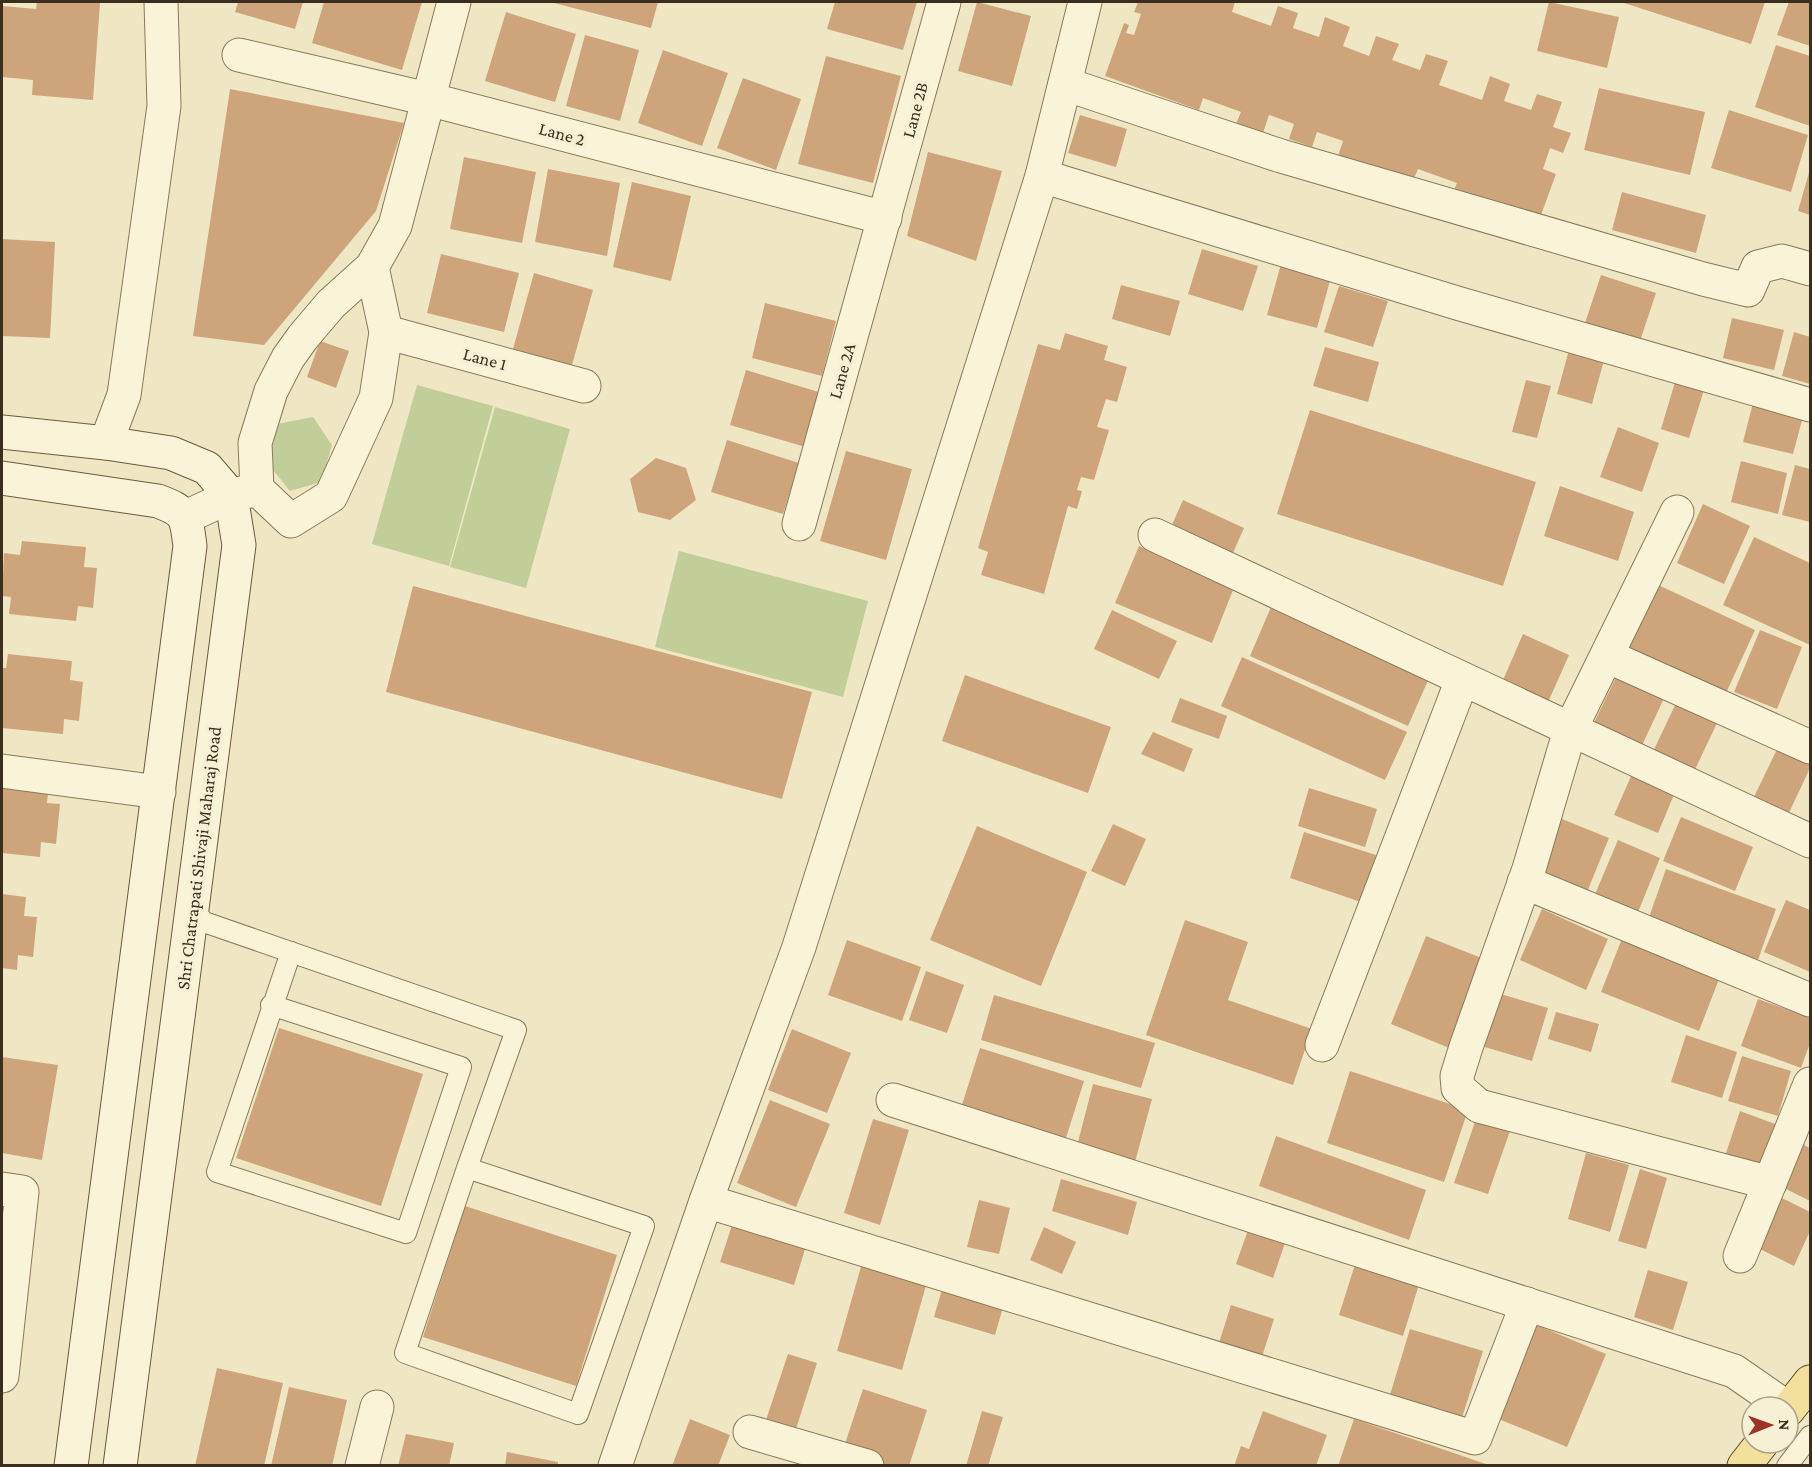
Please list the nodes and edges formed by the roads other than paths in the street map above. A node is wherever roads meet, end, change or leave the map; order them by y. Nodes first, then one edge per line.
1 (161, 2) edge
2 (454, 2) edge
3 (944, 2) edge
4 (1085, 2) edge
5 (238, 55) dead end
6 (1065, 84) junction
7 (428, 99) junction
8 (1042, 176) junction
9 (885, 218) junction
10 (372, 267) junction
11 (1810, 269) edge
12 (386, 332) junction
13 (584, 386) dead end
14 (1810, 405) edge
15 (2, 432) edge
16 (106, 443) junction
17 (2, 478) edge
18 (244, 493) junction
19 (1677, 512) dead end
20 (186, 517) junction
21 (799, 524) dead end
22 (1155, 535) dead end
23 (1607, 656) junction
24 (1462, 680) junction
25 (1570, 730) junction
26 (1810, 747) edge
27 (2, 771) edge
28 (159, 792) junction
29 (1810, 841) edge
30 (1524, 882) junction
31 (193, 909) junction
32 (291, 952) junction
33 (1810, 1000) edge
34 (271, 1005) junction
35 (1322, 1045) dead end
36 (1810, 1084) edge
37 (893, 1100) dead end
38 (467, 1168) junction
39 (1770, 1184) junction
40 (2, 1190) edge
41 (706, 1202) junction
42 (1740, 1256) dead end
43 (1527, 1304) junction
44 (85, 1364) junction
45 (132, 1372) junction
46 (2, 1376) edge
47 (1810, 1382) edge
48 (1768, 1395) edge
49 (1799, 1395) edge
50 (377, 1407) dead end
51 (750, 1432) dead end
52 (1810, 1436) edge
53 (71, 1466) edge
54 (120, 1466) edge
55 (362, 1466) edge
56 (615, 1466) edge
57 (867, 1466) edge
58 (1787, 1466) edge

1 - 16 street
2 - 7 street, Shri Chatrapati Shivaji Maharaj Road
3 - 9 street, Lane 2B
4 - 6 street
5 - 7 street, Lane 2
6 - 8 street
6 - 11 street
7 - 9 street, Lane 2
7 - 10 street, Shri Chatrapati Shivaji Maharaj Road
8 - 14 street
8 - 41 street
9 - 21 street, Lane 2A
10 - 12 street
10 - 18 street, Shri Chatrapati Shivaji Maharaj Road
12 - 13 street, Lane 1
12 - 18 street
15 - 16 street
16 - 18 street
17 - 20 street
18 - 20 street
18 - 31 street, Shri Chatrapati Shivaji Maharaj Road
19 - 23 street
20 - 28 street
22 - 24 street
23 - 25 street
23 - 26 street
24 - 25 street
24 - 35 street
25 - 29 street
25 - 30 street
27 - 28 street
28 - 44 street
30 - 33 street
30 - 39 street
31 - 32 lane
31 - 45 street, Shri Chatrapati Shivaji Maharaj Road
32 - 34 lane
32 - 38 lane
34 - 34 lane
36 - 39 street
37 - 43 street
38 - 38 lane
39 - 42 street
40 - 46 street
41 - 43 street
41 - 56 street
43 - 48 street
44 - 45 street
44 - 53 street
45 - 54 street, Shri Chatrapati Shivaji Maharaj Road
47 - 49 main road
50 - 55 street
51 - 57 street
52 - 58 lane

